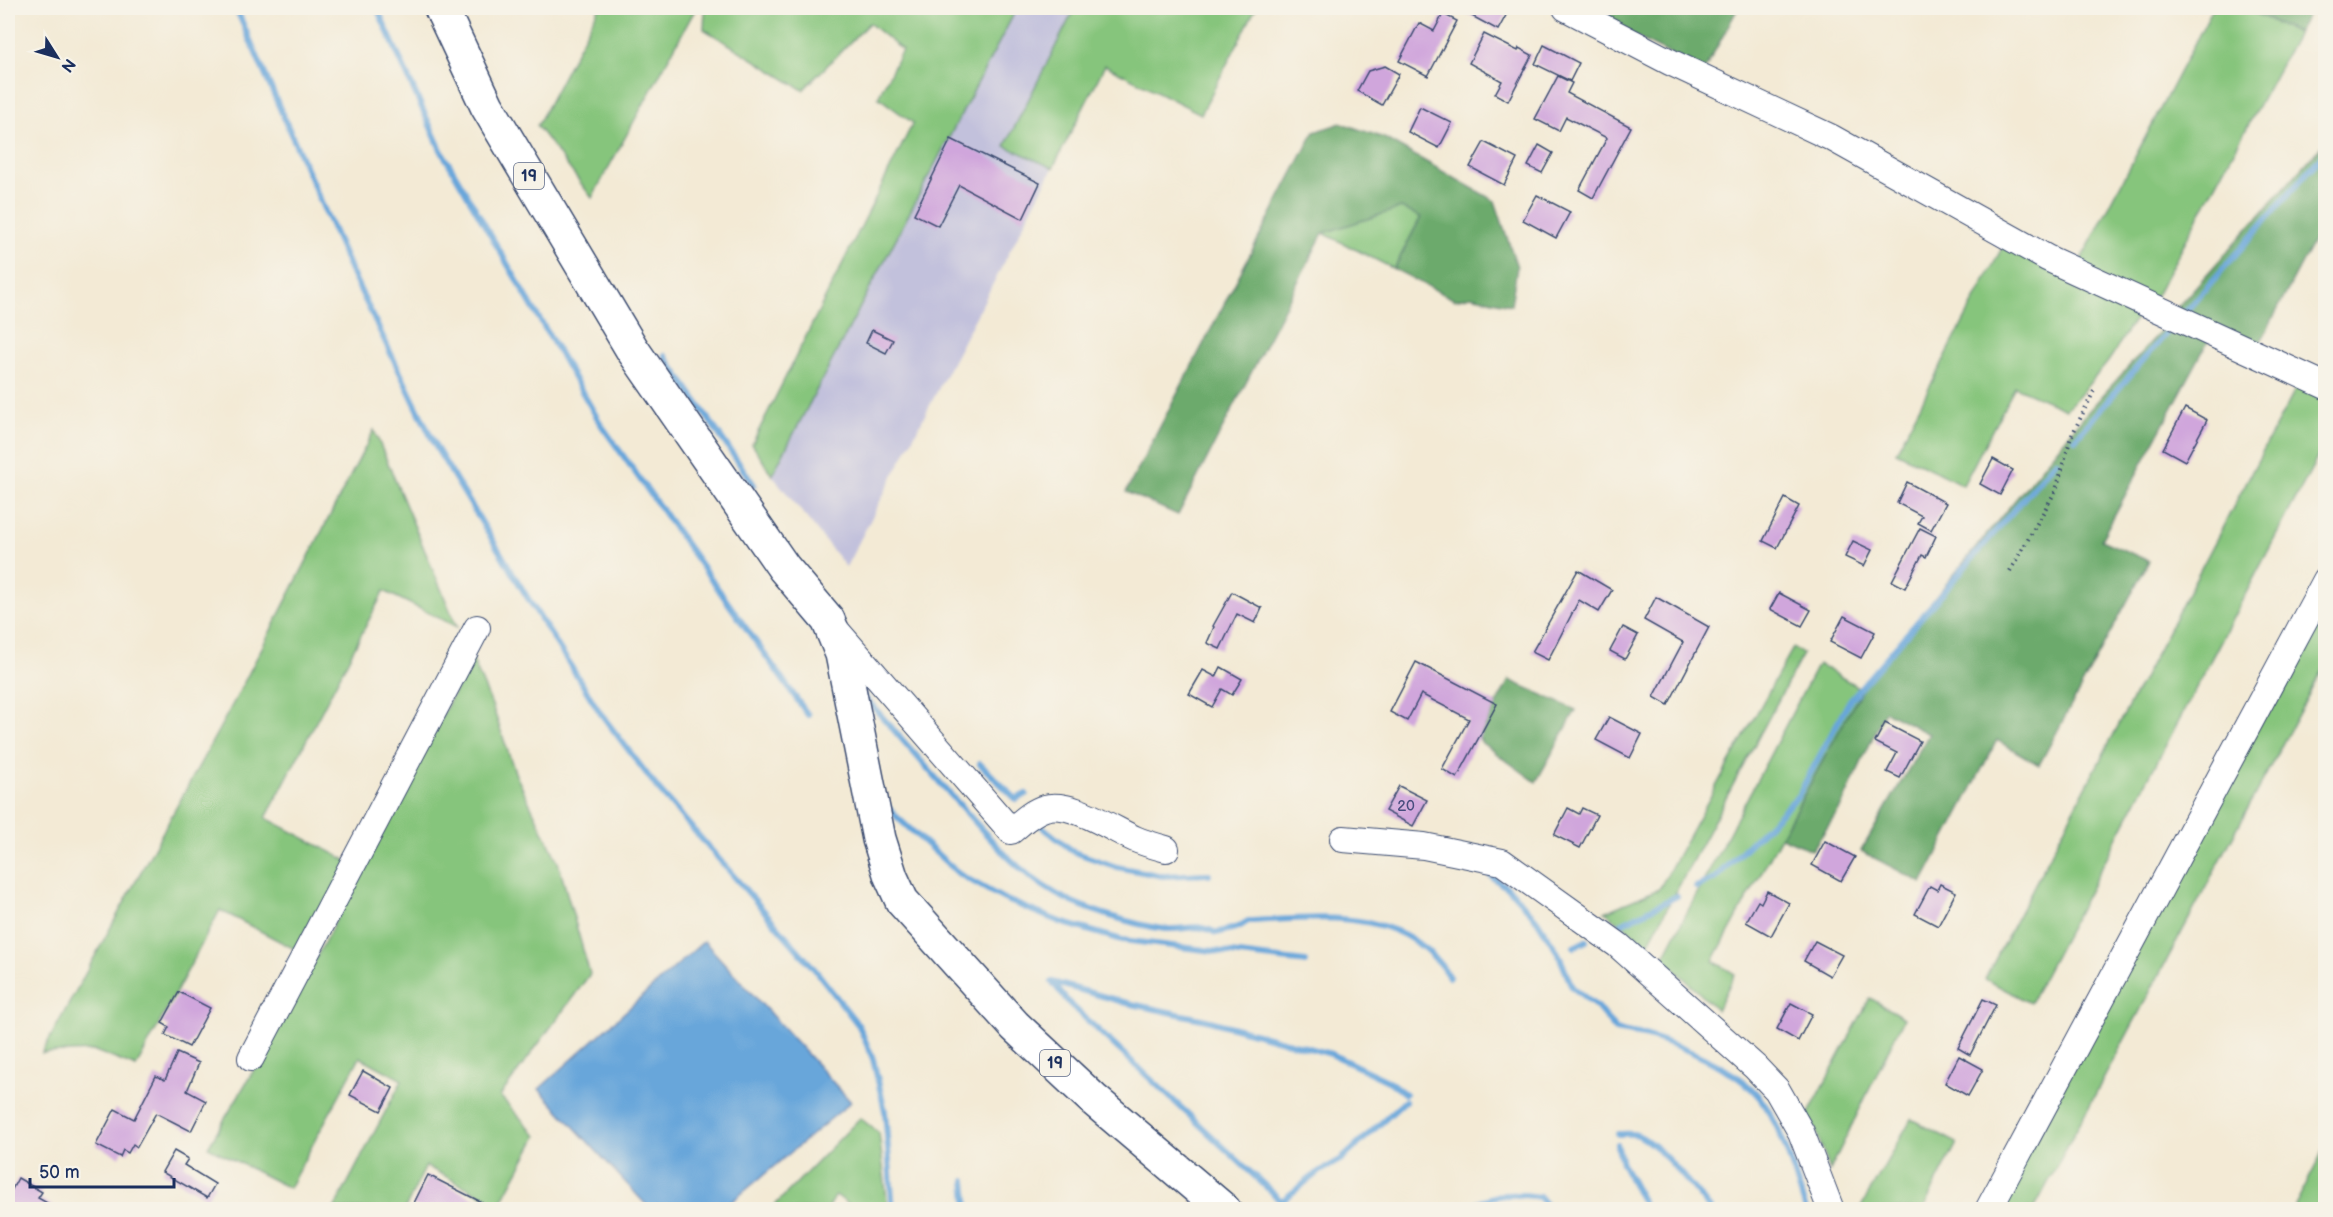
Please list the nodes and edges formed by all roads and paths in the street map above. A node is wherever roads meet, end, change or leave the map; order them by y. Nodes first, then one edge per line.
1 (441, 8) edge
2 (1566, 8) edge
3 (2325, 386) edge
4 (2094, 391) dead end
5 (2010, 571) dead end
6 (2325, 580) edge
7 (828, 620) junction
8 (477, 628) dead end
9 (1343, 839) dead end
10 (1166, 849) dead end
11 (251, 1058) dead end
12 (1224, 1209) edge
13 (1831, 1209) edge
14 (1988, 1209) edge

1 - 7 highway, 19
2 - 3 street
4 - 5 path
6 - 14 street
7 - 10 street
7 - 12 highway, 19
8 - 11 street
9 - 13 street

